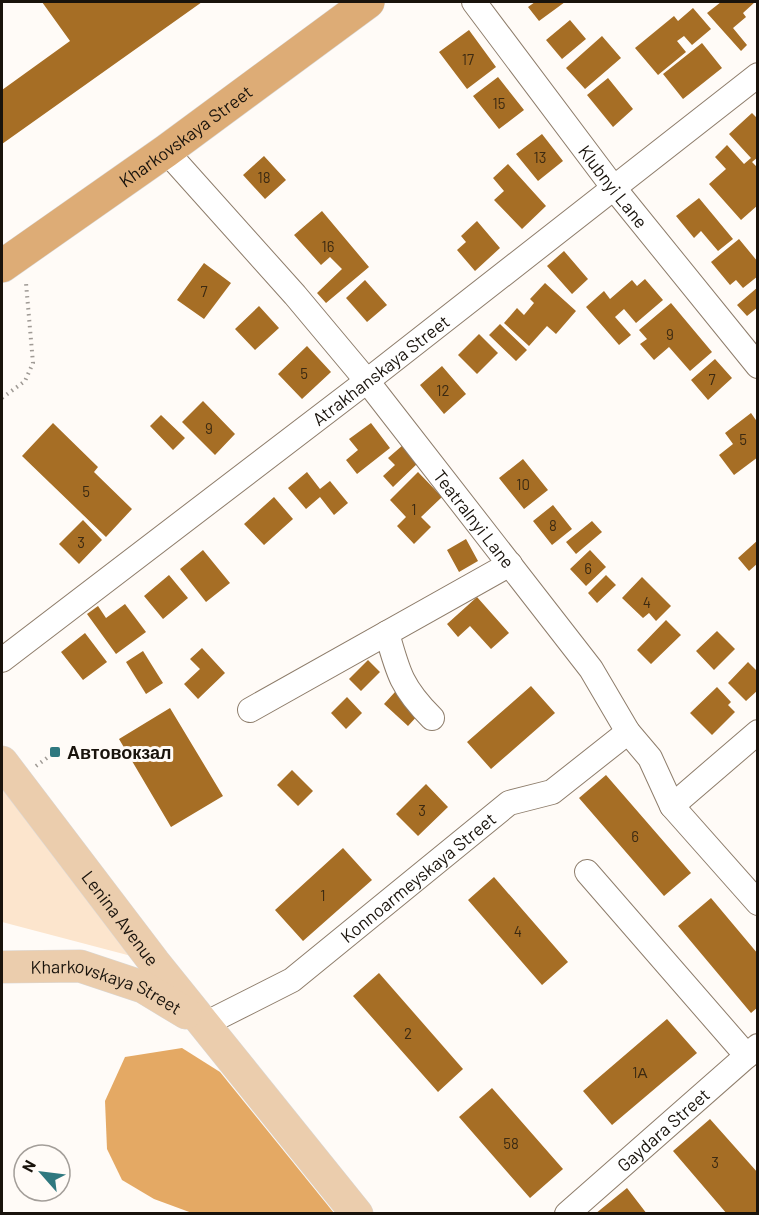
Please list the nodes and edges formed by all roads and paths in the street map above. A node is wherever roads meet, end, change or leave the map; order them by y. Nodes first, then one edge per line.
1 (368, 2) edge
2 (474, 2) edge
3 (758, 75) edge
4 (166, 151) junction
5 (613, 187) junction
6 (12, 258) edge
7 (758, 366) edge
8 (367, 381) junction
9 (2, 398) edge
10 (510, 564) junction
11 (387, 633) junction
12 (2, 660) edge
13 (250, 710) dead end
14 (432, 718) dead end
15 (628, 732) junction
16 (758, 732) edge
17 (2, 762) edge
18 (672, 806) junction
19 (587, 872) dead end
20 (758, 903) edge
21 (2, 967) edge
22 (205, 1024) junction
23 (752, 1051) edge
24 (357, 1214) edge
25 (567, 1214) edge

1 - 4 highway, Kharkovskaya Street
2 - 5 street, Klubnyi Lane
3 - 5 street, Atrakhanskaya Street
4 - 6 highway, Kharkovskaya Street
4 - 8 street, Teatralnyi Lane
5 - 7 street, Klubnyi Lane
5 - 8 street, Atrakhanskaya Street
6 - 9 path
8 - 10 street, Teatralnyi Lane
8 - 12 street, Atrakhanskaya Street
10 - 11 street
10 - 15 street, Teatralnyi Lane
11 - 13 street
11 - 14 street
15 - 18 street, Teatralnyi Lane
15 - 22 street, Konnoarmeyskaya Street
16 - 18 street
17 - 22 main road, Lenina Avenue
18 - 20 street, Teatralnyi Lane
19 - 23 street
21 - 22 main road, Kharkovskaya Street
22 - 24 main road, Lenina Avenue
23 - 25 street, Gaydara Street

